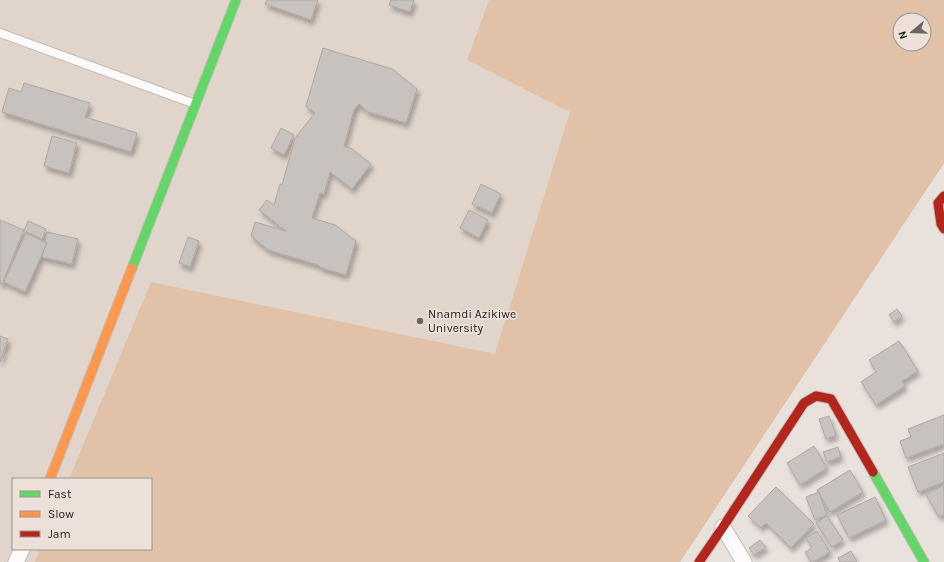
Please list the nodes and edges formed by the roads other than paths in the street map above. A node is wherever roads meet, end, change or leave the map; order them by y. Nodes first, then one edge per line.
1 (236, 0) edge
2 (0, 33) edge
3 (196, 104) junction
4 (944, 196) edge
5 (944, 229) edge
6 (50, 478) edge
7 (723, 527) junction
8 (22, 550) edge
9 (16, 562) edge
10 (699, 562) edge
11 (744, 562) edge
12 (924, 562) edge

1 - 3 street
2 - 3 lane
3 - 6 street
4 - 5 street
7 - 10 street
7 - 11 street
7 - 12 street
8 - 9 street

